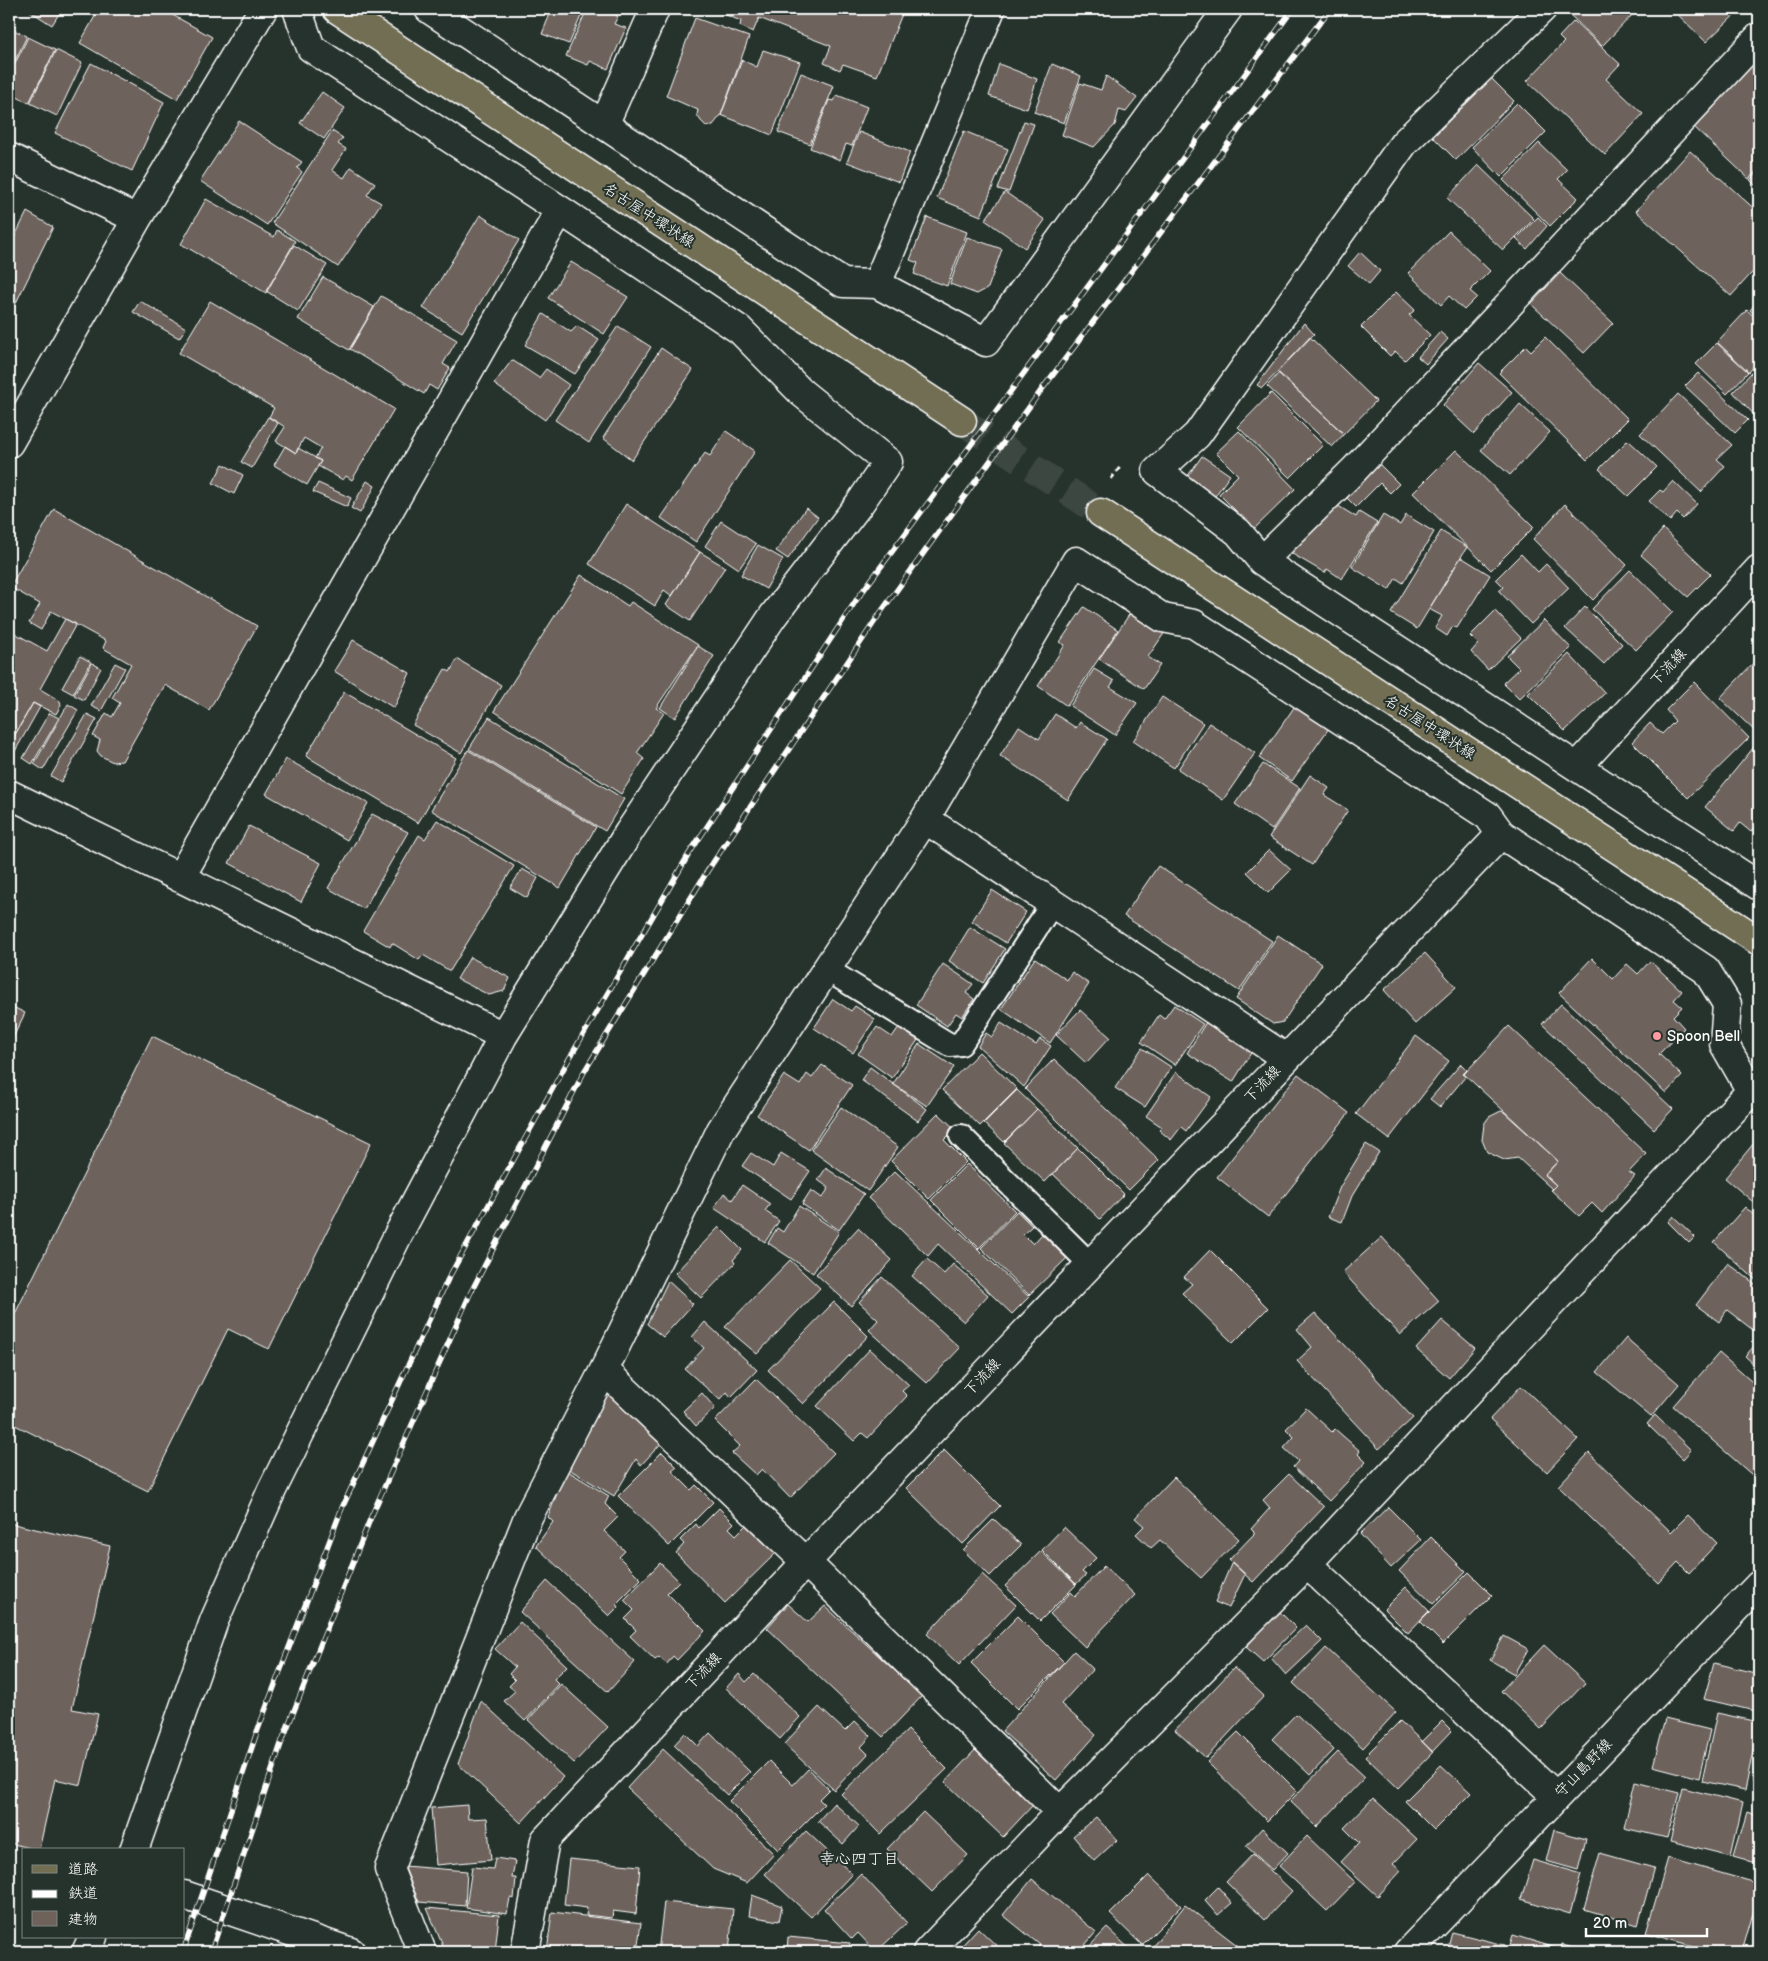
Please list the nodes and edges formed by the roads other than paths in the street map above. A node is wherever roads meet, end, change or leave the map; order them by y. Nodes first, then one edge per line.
1 (263, 9) edge
2 (297, 9) edge
3 (337, 9) edge
4 (429, 9) edge
5 (655, 9) edge
6 (991, 9) edge
7 (1228, 9) edge
8 (1542, 9) edge
9 (1759, 37) edge
10 (604, 124) junction
11 (9, 157) edge
12 (560, 210) junction
13 (137, 219) junction
14 (877, 284) junction
15 (962, 421) tunnel mouth
16 (9, 443) edge
17 (1102, 512) tunnel mouth
18 (1262, 561) junction
19 (1759, 569) edge
20 (1578, 766) junction
21 (9, 794) edge
22 (925, 819) junction
23 (1501, 834) junction
24 (180, 878) junction
25 (1759, 886) edge
26 (1052, 904) junction
27 (1759, 941) edge
28 (826, 969) junction
29 (503, 1036) junction
30 (1286, 1058) junction
31 (1755, 1089) edge
32 (961, 1136) dead end
33 (1090, 1264) junction
34 (604, 1370) junction
35 (806, 1562) junction
36 (1307, 1564) junction
37 (1759, 1585) edge
38 (1556, 1796) junction
39 (1060, 1812) junction
40 (135, 1848) edge
41 (185, 1895) edge
42 (93, 1938) edge
43 (86, 1952) edge
44 (351, 1952) edge
45 (422, 1952) edge
46 (525, 1952) edge
47 (927, 1952) edge
48 (1408, 1952) edge

1 - 13 street
2 - 12 street
3 - 15 main road, 名古屋中環状線
4 - 10 street
5 - 10 street
6 - 14 street
7 - 14 street
8 - 18 street
9 - 18 street
10 - 14 street
11 - 13 street
12 - 24 street
12 - 29 street
13 - 16 street
17 - 27 main road, 名古屋中環状線
18 - 20 street
19 - 20 street, 下流線
20 - 25 street
21 - 24 street
22 - 23 street
22 - 26 street
22 - 28 street
23 - 30 street, 下流線
23 - 31 street
24 - 29 street
26 - 28 lane
26 - 30 street
28 - 34 street
29 - 40 street
30 - 33 street, 下流線
31 - 36 street
32 - 33 lane
33 - 35 street, 下流線
34 - 35 street
34 - 45 street
35 - 39 street
35 - 46 street, 下流線
36 - 38 street
36 - 39 street
37 - 38 street, 守山島野線
38 - 48 street, 守山島野線
39 - 47 street
41 - 44 street
42 - 43 street

